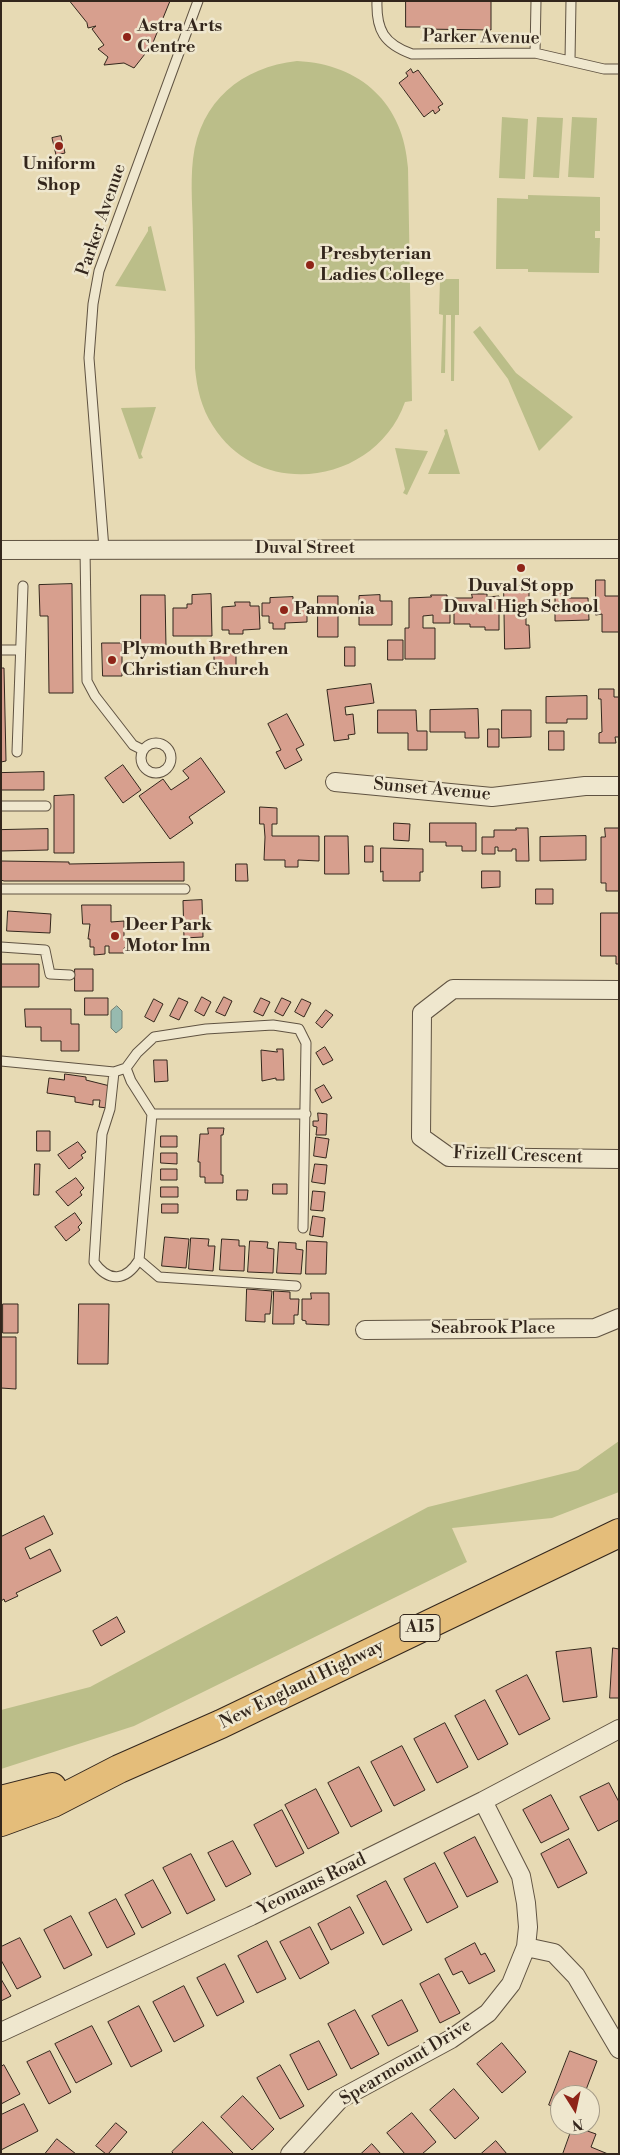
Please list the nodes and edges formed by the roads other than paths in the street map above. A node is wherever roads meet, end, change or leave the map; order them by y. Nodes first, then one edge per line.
1 (198, 1) edge
2 (376, 1) edge
3 (536, 1) edge
4 (571, 1) edge
5 (535, 53) junction
6 (570, 60) junction
7 (619, 69) edge
8 (616, 547) edge
9 (85, 549) junction
10 (104, 549) junction
11 (1, 550) edge
12 (22, 586) dead end
13 (1, 650) edge
14 (20, 650) junction
15 (143, 750) dead end
16 (17, 752) dead end
17 (335, 782) dead end
18 (619, 786) edge
19 (1, 806) edge
20 (46, 806) dead end
21 (1, 889) edge
22 (185, 889) dead end
23 (1, 947) edge
24 (70, 975) dead end
25 (619, 990) edge
26 (1, 1061) edge
27 (126, 1068) junction
28 (114, 1072) junction
29 (152, 1114) junction
30 (306, 1114) junction
31 (619, 1159) edge
32 (303, 1228) dead end
33 (139, 1260) junction
34 (296, 1286) dead end
35 (619, 1318) edge
36 (365, 1330) dead end
37 (619, 1533) edge
38 (619, 1729) edge
39 (119, 1769) junction
40 (1, 1800) edge
41 (483, 1801) junction
42 (1, 1822) edge
43 (526, 1947) junction
44 (1, 2032) edge
45 (619, 2049) edge
46 (290, 2154) edge

1 - 10 lane, Parker Avenue
2 - 5 lane, Parker Avenue
3 - 5 lane
4 - 6 lane
5 - 6 lane, Parker Avenue
6 - 7 lane, Parker Avenue
8 - 10 street, Duval Street
9 - 10 street, Duval Street
9 - 11 street, Duval Street
9 - 15 lane
12 - 14 lane
13 - 14 lane
14 - 16 lane
17 - 18 street, Sunset Avenue
19 - 20 lane
21 - 22 lane
23 - 24 lane
25 - 31 street, Frizell Crescent
26 - 28 lane
27 - 28 lane
27 - 29 lane
27 - 30 lane
28 - 33 lane
29 - 30 lane
29 - 33 lane
30 - 32 lane
33 - 34 lane
35 - 36 street, Seabrook Place
37 - 39 highway, New England Highway / A15
38 - 41 street, Yeomans Road
39 - 40 highway, New England Highway / A15
39 - 42 highway, New England Highway / A15
41 - 43 street, Spearmount Drive
41 - 44 street, Yeomans Road
43 - 45 street
43 - 46 street, Spearmount Drive

